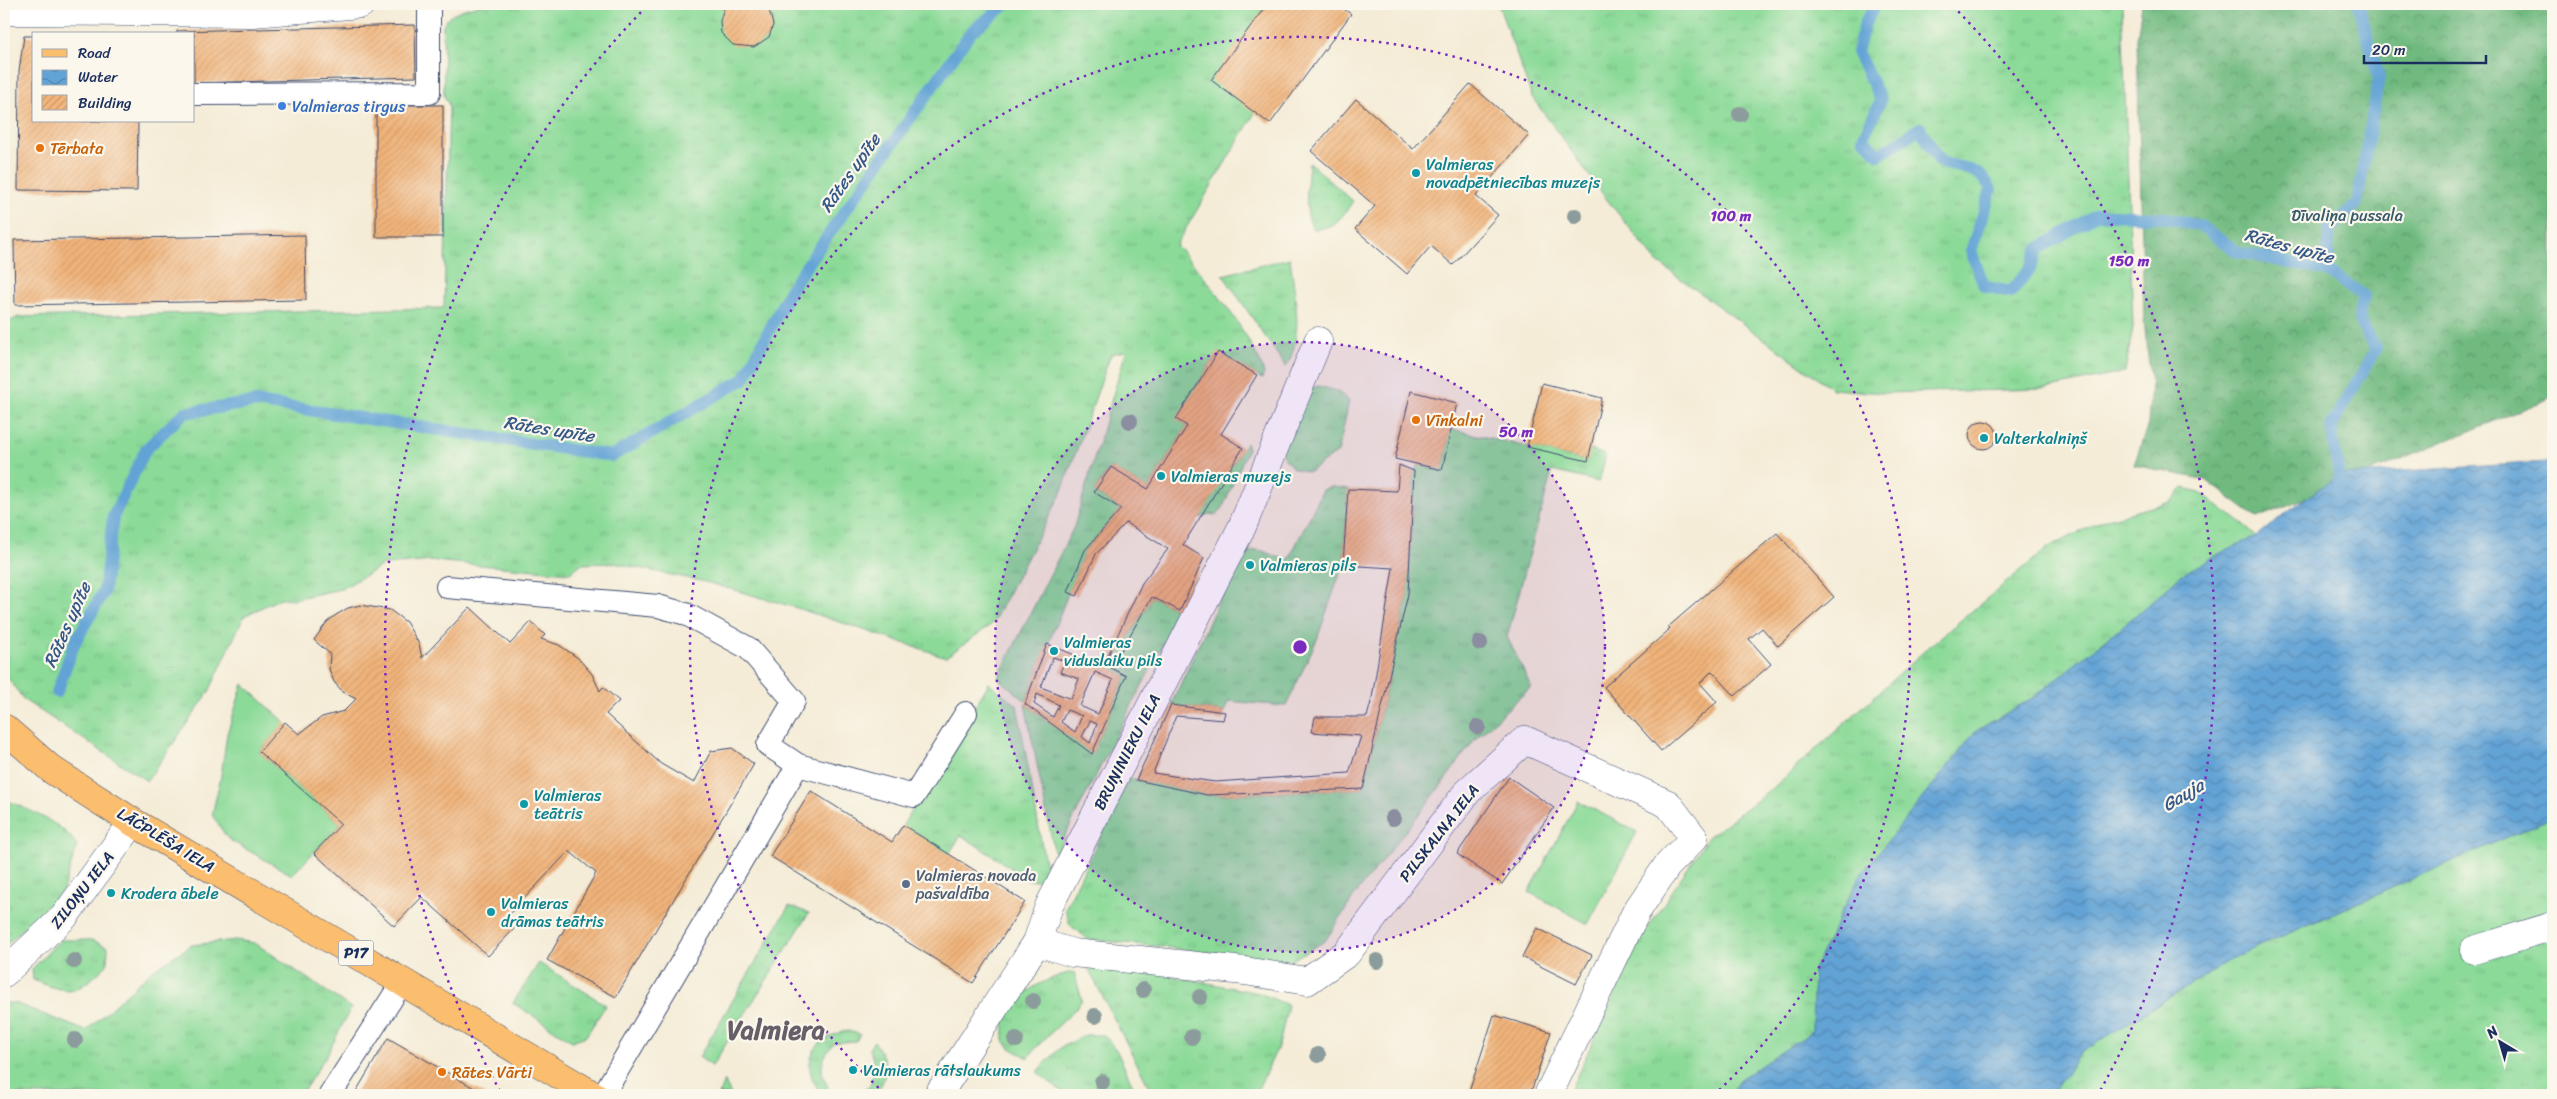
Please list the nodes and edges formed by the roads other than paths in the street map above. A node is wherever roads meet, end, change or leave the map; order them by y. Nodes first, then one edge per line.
1 (361, 4) edge
2 (429, 4) edge
3 (103, 8) edge
4 (4, 11) edge
5 (155, 23) edge
6 (195, 94) edge
7 (1318, 341) dead end
8 (447, 587) dead end
9 (966, 713) dead end
10 (4, 728) edge
11 (798, 765) junction
12 (133, 822) junction
13 (2553, 926) edge
14 (1037, 942) junction
15 (2474, 950) dead end
16 (4, 973) edge
17 (403, 981) junction
18 (330, 1095) edge
19 (593, 1095) edge
20 (603, 1095) edge
21 (938, 1095) edge
22 (1548, 1095) edge

1 - 5 street
2 - 6 lane
3 - 4 street
3 - 5 street
7 - 14 street, BRUŅINIEKU IELA
8 - 11 lane
9 - 11 lane
10 - 12 main road, LĀČPLĒŠA IELA / P17
11 - 20 lane
12 - 16 street, ZILOŅU IELA
12 - 17 main road, LĀČPLĒŠA IELA / P17
13 - 15 street
14 - 21 street, BRUŅINIEKU IELA
14 - 22 street, PILSKALNA IELA
17 - 18 lane
17 - 19 main road, LĀČPLĒŠA IELA / P17

